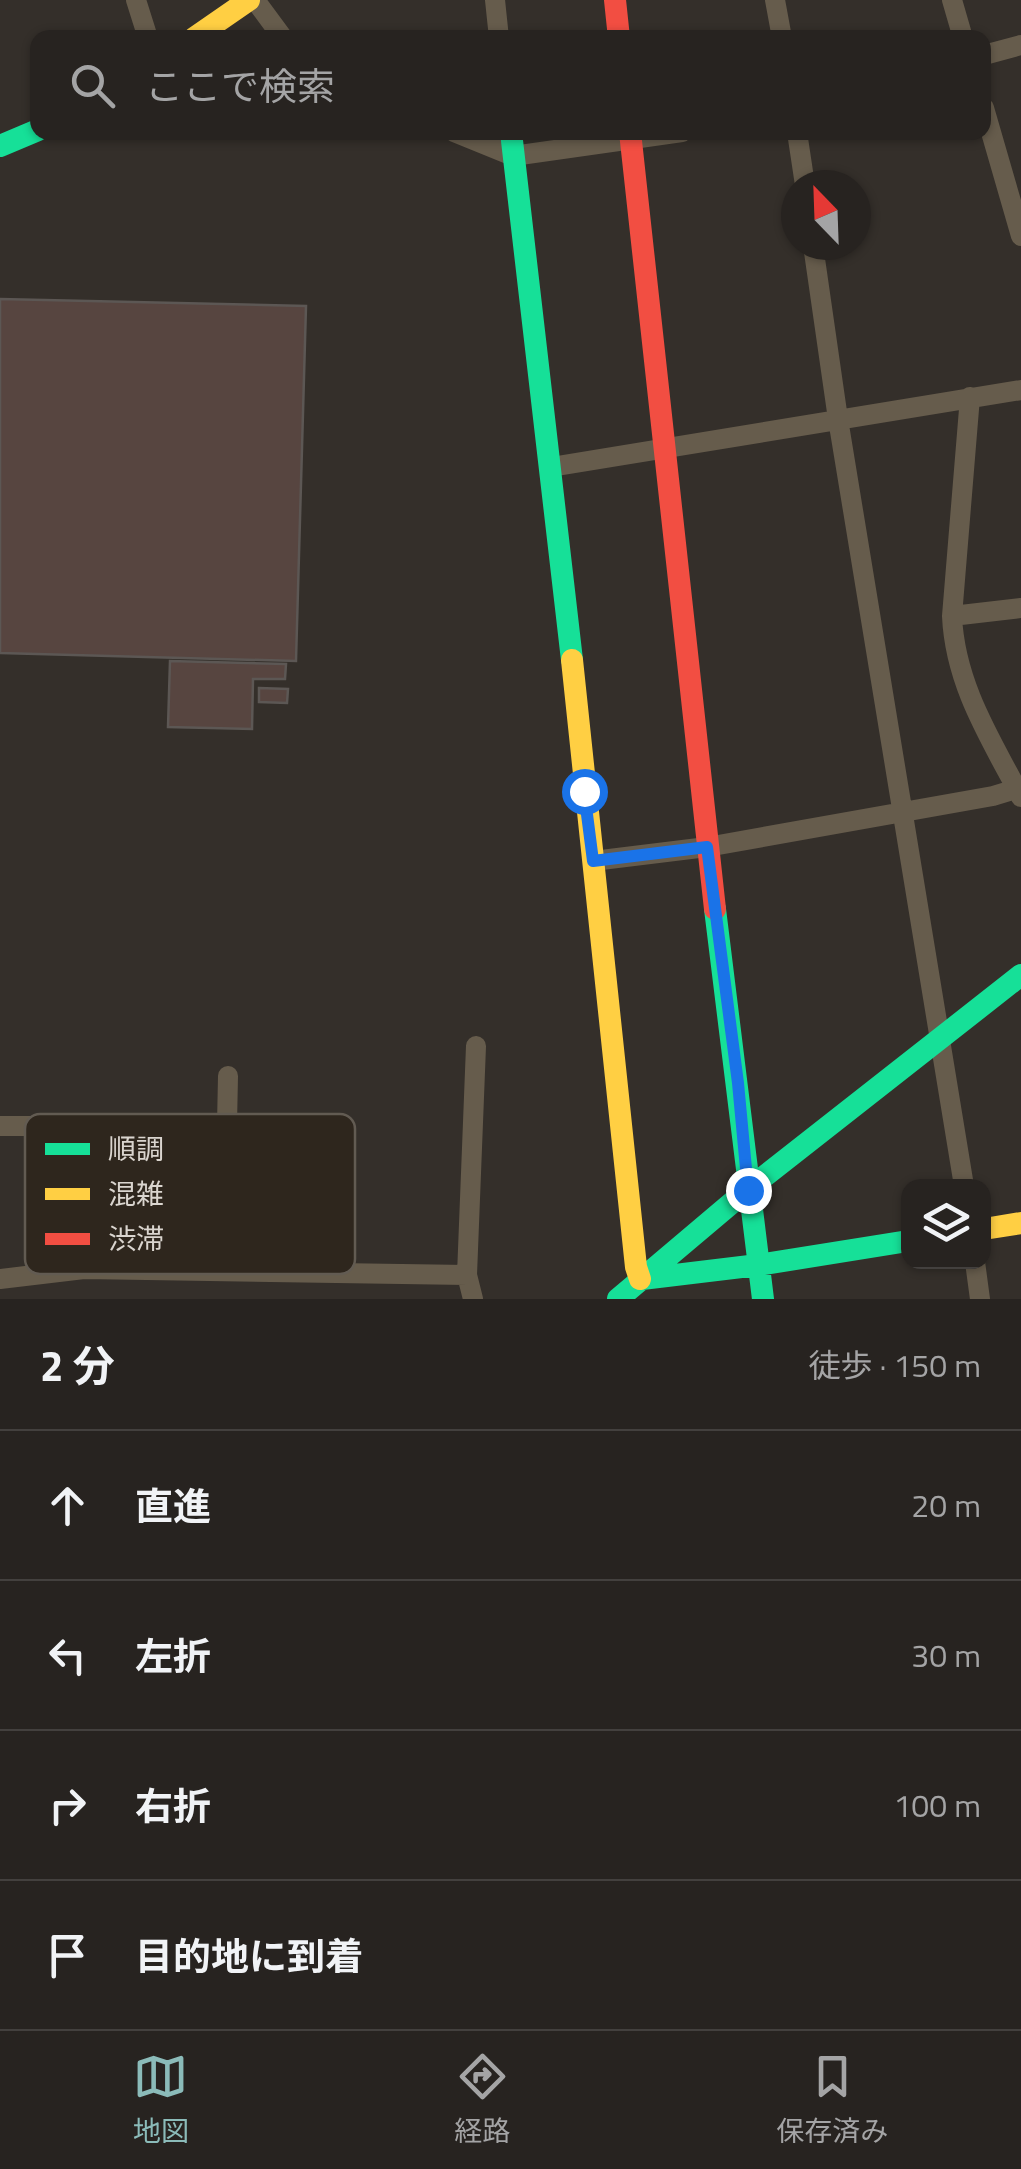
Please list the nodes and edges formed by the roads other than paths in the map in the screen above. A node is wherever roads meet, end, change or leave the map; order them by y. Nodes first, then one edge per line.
1 (136, 0) edge
2 (252, 0) edge
3 (495, 0) edge
4 (615, 0) edge
5 (775, 0) edge
6 (952, 0) edge
7 (145, 30) edge
8 (206, 30) edge
9 (276, 30) edge
10 (498, 30) edge
11 (618, 30) edge
12 (781, 30) edge
13 (961, 30) edge
14 (1021, 44) edge
15 (991, 53) edge
16 (991, 132) edge
17 (30, 133) edge
18 (579, 140) edge
19 (630, 140) edge
20 (798, 140) edge
21 (512, 144) edge
22 (0, 146) edge
23 (802, 170) edge
24 (1021, 236) edge
25 (815, 260) edge
26 (1021, 390) edge
27 (970, 396) junction
28 (838, 419) junction
29 (667, 450) junction
30 (551, 467) junction
31 (1021, 608) edge
32 (952, 616) junction
33 (1019, 793) edge
34 (903, 813) junction
35 (707, 847) junction
36 (593, 861) junction
37 (1021, 975) edge
38 (940, 1038) junction
39 (476, 1046) dead end
40 (228, 1076) dead end
41 (228, 1114) edge
42 (963, 1179) edge
43 (748, 1190) junction
44 (1021, 1223) edge
45 (991, 1228) edge
46 (901, 1242) edge
47 (758, 1266) junction
48 (976, 1269) edge
49 (355, 1272) edge
50 (37, 1274) edge
51 (468, 1274) junction
52 (0, 1278) edge
53 (640, 1279) junction
54 (473, 1299) edge
55 (618, 1299) edge
56 (764, 1299) edge
57 (980, 1299) edge

1 - 7 street
2 - 8 street
2 - 9 street
3 - 10 street
4 - 11 street
5 - 12 street
6 - 13 street
14 - 15 street
16 - 24 street
17 - 22 street
18 - 21 street
19 - 29 street
20 - 23 street
21 - 30 street
25 - 28 street
26 - 27 street
27 - 28 street
27 - 32 street
28 - 29 street
28 - 34 street
29 - 30 street
29 - 35 street
30 - 36 street
31 - 32 street
32 - 33 street
33 - 34 street
34 - 35 street
34 - 38 street
35 - 36 street
35 - 43 street
36 - 53 street
37 - 38 street
38 - 42 street
38 - 43 street
39 - 51 street
40 - 41 street
43 - 47 street
43 - 53 street
44 - 45 street
46 - 47 street
47 - 53 street
47 - 56 street
48 - 57 street
49 - 51 street
50 - 52 street
51 - 54 street
53 - 55 street

